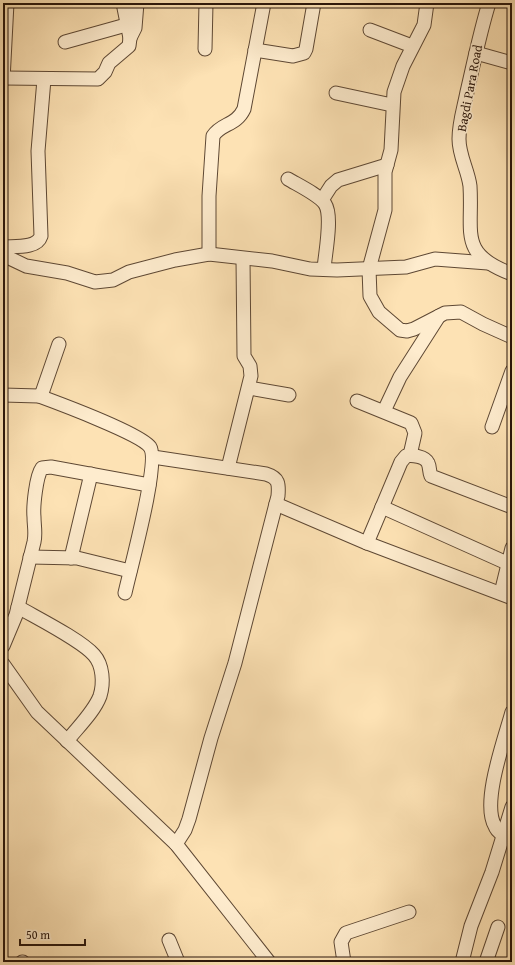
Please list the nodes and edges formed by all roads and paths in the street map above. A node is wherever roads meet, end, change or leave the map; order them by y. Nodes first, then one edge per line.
1 (7, 3) edge
2 (123, 3) edge
3 (137, 3) edge
4 (206, 3) edge
5 (264, 3) edge
6 (314, 3) edge
7 (427, 3) edge
8 (489, 3) edge
9 (370, 30) dead end
10 (128, 31) junction
11 (65, 42) dead end
12 (412, 46) junction
13 (205, 49) dead end
14 (255, 50) junction
15 (476, 53) junction
16 (512, 63) edge
17 (3, 72) edge
18 (44, 78) junction
19 (336, 93) dead end
20 (392, 105) junction
21 (386, 165) junction
22 (288, 179) dead end
23 (322, 200) junction
24 (3, 247) edge
25 (209, 254) junction
26 (3, 255) edge
27 (243, 259) junction
28 (488, 263) junction
29 (324, 269) junction
30 (369, 269) junction
31 (512, 274) edge
32 (439, 316) junction
33 (512, 337) edge
34 (59, 344) dead end
35 (512, 371) edge
36 (249, 388) junction
37 (3, 395) edge
38 (289, 395) dead end
39 (39, 396) junction
40 (357, 401) dead end
41 (384, 411) junction
42 (492, 428) dead end
43 (410, 455) junction
44 (153, 457) junction
45 (228, 468) junction
46 (91, 474) junction
47 (149, 485) junction
48 (276, 504) junction
49 (382, 507) junction
50 (512, 507) edge
51 (367, 543) junction
52 (512, 548) edge
53 (30, 557) junction
54 (71, 558) junction
55 (509, 564) junction
56 (130, 571) junction
57 (124, 593) dead end
58 (506, 595) edge
59 (18, 607) junction
60 (3, 646) edge
61 (3, 664) edge
62 (512, 712) edge
63 (68, 741) junction
64 (512, 807) edge
65 (503, 835) junction
66 (176, 844) junction
67 (409, 912) dead end
68 (498, 927) dead end
69 (169, 940) dead end
70 (178, 962) edge
71 (269, 962) edge
72 (344, 962) edge
73 (462, 962) edge
74 (486, 962) edge

1 - 17 street
2 - 10 street
3 - 10 street
4 - 13 street
5 - 14 street
6 - 14 street
7 - 12 street
8 - 15 street, Bagdi Para Road
9 - 12 street
10 - 11 street
10 - 18 street
12 - 20 street
14 - 25 street
15 - 16 street
15 - 28 street, Bagdi Para Road
17 - 18 street
18 - 24 street
19 - 20 street
20 - 21 street
21 - 23 street
21 - 30 street
22 - 23 street
23 - 29 street
25 - 26 street
25 - 27 street
27 - 29 street
27 - 36 street
28 - 30 street
28 - 31 street
29 - 30 street
30 - 32 street
32 - 33 street
32 - 41 street
34 - 39 street
35 - 42 street
36 - 38 street
36 - 45 street
37 - 39 street
39 - 44 street
40 - 41 street
41 - 43 street
43 - 49 street
43 - 50 street
44 - 45 street
44 - 47 street
45 - 48 street
46 - 47 street
46 - 53 street
46 - 54 street
47 - 56 street
48 - 51 street
48 - 66 street
49 - 51 street
49 - 55 street
51 - 58 street
52 - 55 street
53 - 54 street
53 - 59 street
54 - 56 street
55 - 58 street
56 - 57 street
59 - 60 street
59 - 63 street
61 - 63 street
62 - 65 street
63 - 66 street
64 - 65 street
65 - 73 street
66 - 71 street
67 - 72 street
68 - 74 street
69 - 70 street

